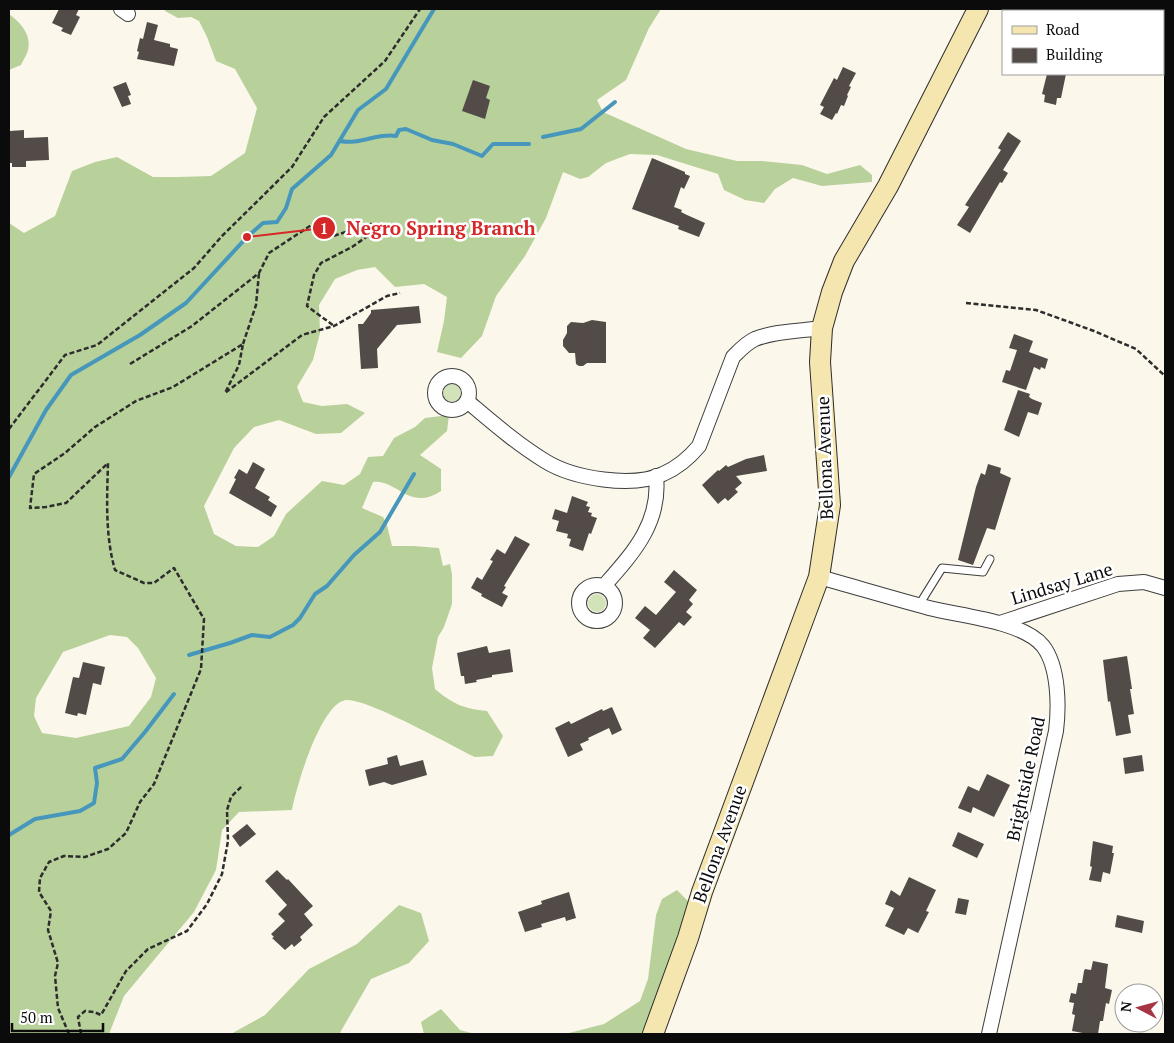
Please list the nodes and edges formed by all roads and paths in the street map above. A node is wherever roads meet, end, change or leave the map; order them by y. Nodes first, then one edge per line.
1 (420, 9) edge
2 (978, 9) edge
3 (259, 273) junction
4 (400, 293) dead end
5 (966, 303) dead end
6 (334, 326) junction
7 (822, 328) junction
8 (243, 344) junction
9 (130, 364) dead end
10 (1165, 376) edge
11 (467, 401) dead end
12 (9, 429) edge
13 (656, 476) junction
14 (990, 559) dead end
15 (819, 577) junction
16 (604, 586) dead end
17 (1165, 588) edge
18 (920, 605) junction
19 (1000, 623) junction
20 (243, 785) dead end
21 (69, 1034) edge
22 (81, 1034) edge
23 (654, 1034) edge
24 (989, 1034) edge

1 - 12 path
2 - 7 main road, Bellona Avenue
3 - 6 path
3 - 8 path
3 - 9 path
4 - 6 path
5 - 10 path
6 - 8 path
7 - 13 street
7 - 15 main road, Bellona Avenue
8 - 21 path
11 - 13 street
13 - 16 street
14 - 18 lane
15 - 18 street, Brightside Road
15 - 23 main road, Bellona Avenue
17 - 19 street, Lindsay Lane
18 - 19 street, Brightside Road
19 - 24 street, Brightside Road
20 - 22 path

